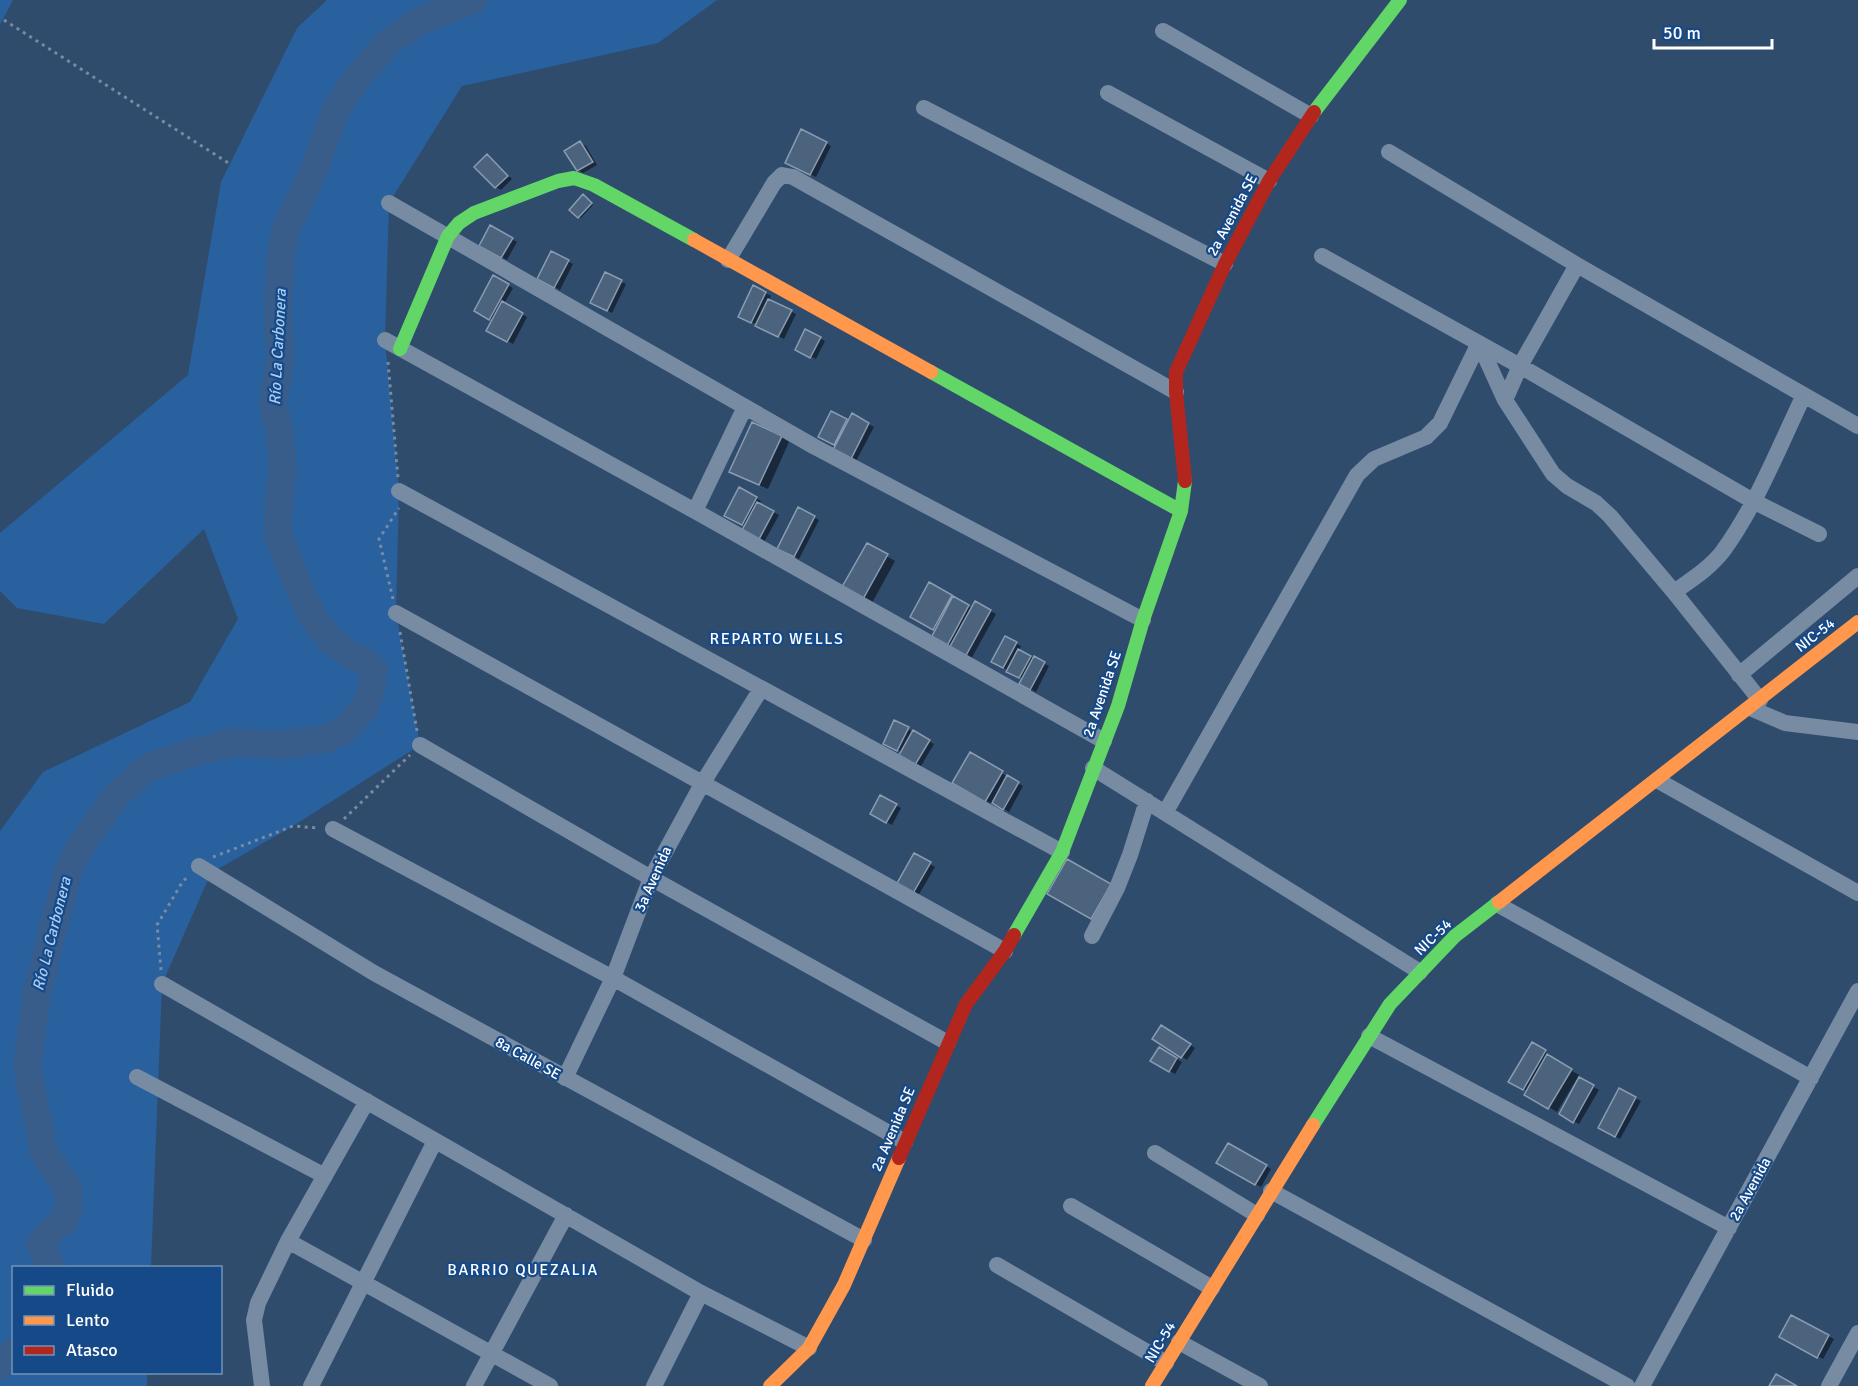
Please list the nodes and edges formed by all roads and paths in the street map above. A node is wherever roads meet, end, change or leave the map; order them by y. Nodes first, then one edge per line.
1 (1400, 0) edge
2 (4, 20) dead end
3 (1163, 31) dead end
4 (1108, 93) dead end
5 (924, 108) dead end
6 (1311, 116) junction
7 (1389, 152) dead end
8 (230, 164) dead end
9 (1269, 181) junction
10 (389, 203) dead end
11 (448, 236) junction
12 (1322, 256) dead end
13 (728, 260) junction
14 (1225, 264) junction
15 (1577, 264) junction
16 (385, 340) dead end
17 (1479, 343) junction
18 (400, 349) junction
19 (1520, 366) junction
20 (1176, 392) junction
21 (1804, 395) junction
22 (1505, 400) junction
23 (745, 407) junction
24 (1858, 426) edge
25 (399, 491) dead end
26 (1753, 501) junction
27 (695, 511) junction
28 (1181, 511) junction
29 (1819, 534) dead end
30 (1858, 576) edge
31 (1674, 592) junction
32 (396, 613) joint
33 (1143, 620) junction
34 (1858, 622) edge
35 (1739, 675) junction
36 (761, 690) junction
37 (1755, 704) junction
38 (1858, 732) edge
39 (1104, 741) junction
40 (420, 745) junction
41 (1093, 768) junction
42 (1657, 780) junction
43 (702, 784) junction
44 (1147, 801) junction
45 (1165, 813) junction
46 (333, 829) junction
47 (1062, 852) junction
48 (199, 866) junction
49 (651, 878) junction
50 (1858, 893) edge
51 (1497, 904) junction
52 (1092, 936) dead end
53 (1005, 951) junction
54 (1420, 972) junction
55 (613, 978) junction
56 (162, 984) joint
57 (1858, 991) edge
58 (1369, 1036) junction
59 (948, 1043) junction
60 (137, 1077) dead end
61 (1811, 1077) junction
62 (565, 1078) junction
63 (367, 1101) junction
64 (435, 1141) junction
65 (905, 1142) junction
66 (1155, 1153) dead end
67 (325, 1176) junction
68 (1271, 1191) junction
69 (1071, 1206) dead end
70 (566, 1215) junction
71 (1257, 1215) junction
72 (1729, 1228) junction
73 (864, 1240) junction
74 (288, 1241) junction
75 (997, 1265) dead end
76 (363, 1283) junction
77 (1212, 1288) junction
78 (701, 1293) junction
79 (1858, 1333) edge
80 (1179, 1342) junction
81 (809, 1348) junction
82 (491, 1354) junction
83 (1166, 1363) junction
84 (262, 1386) edge
85 (311, 1386) edge
86 (474, 1386) edge
87 (550, 1386) edge
88 (654, 1386) edge
89 (770, 1386) edge
90 (1152, 1386) edge
91 (1260, 1386) edge
92 (1627, 1386) edge
93 (1642, 1386) edge
94 (1829, 1386) edge

1 - 6 street, 2a Avenida SE
2 - 8 path
3 - 6 street
4 - 9 street
5 - 14 street
6 - 9 street, 2a Avenida SE
7 - 15 street
9 - 14 street, 2a Avenida SE
10 - 11 street
11 - 13 street
11 - 18 street
11 - 23 street
12 - 17 street
13 - 20 street
13 - 28 street
14 - 20 street, 2a Avenida SE
15 - 19 street
15 - 21 street
16 - 18 street
17 - 19 street
17 - 22 street
17 - 45 street
18 - 27 street
19 - 22 street
19 - 26 street
20 - 28 street, 2a Avenida SE
21 - 24 street
21 - 26 street
22 - 31 street
23 - 27 street
23 - 33 street
25 - 36 street
26 - 29 street
26 - 31 street
27 - 39 street
28 - 33 street, 2a Avenida SE
30 - 35 street
31 - 35 street
32 - 40 path
32 - 43 street
33 - 39 street, 2a Avenida SE
34 - 37 street, NIC-54 / NIC-54
35 - 37 street
36 - 43 street, 3a Avenida
36 - 47 street
37 - 38 street
37 - 42 street, NIC-54 / NIC-54
39 - 41 street, 2a Avenida SE
40 - 46 path
40 - 49 street
41 - 44 street
41 - 47 street, 2a Avenida SE
42 - 50 street
42 - 51 street, NIC-54 / NIC-54
43 - 49 street, 3a Avenida
43 - 53 street
44 - 45 street
44 - 52 street
45 - 54 street
46 - 48 path
46 - 55 street
47 - 53 street, 2a Avenida SE
48 - 56 path
48 - 62 street, 8a Calle SE
49 - 55 street, 3a Avenida
49 - 59 street
51 - 54 street, NIC-54 / NIC-54
51 - 61 street
53 - 59 street, 2a Avenida SE
54 - 58 street, NIC-54 / NIC-54
55 - 62 street, 3a Avenida
55 - 65 street
56 - 63 street
57 - 61 street, 2a Avenida
58 - 68 street, NIC-54 / NIC-54
58 - 72 street
59 - 65 street, 2a Avenida SE
60 - 67 street
61 - 72 street, 2a Avenida
62 - 73 street, 8a Calle SE
63 - 64 street
63 - 67 street
64 - 70 street
64 - 76 street
65 - 73 street, 2a Avenida SE
66 - 71 street
67 - 74 street
68 - 71 street, NIC-54 / NIC-54
68 - 92 street
69 - 77 street
70 - 78 street
70 - 82 street
71 - 77 street, NIC-54 / NIC-54
72 - 93 street, 2a Avenida
73 - 81 street, 2a Avenida SE
74 - 76 street
74 - 84 street
75 - 83 street
76 - 82 street
76 - 85 street
77 - 80 street, NIC-54 / NIC-54
78 - 81 street
78 - 88 street
79 - 94 street
80 - 83 street, NIC-54 / NIC-54
80 - 91 street
81 - 89 street, 2a Avenida SE
82 - 86 street
82 - 87 street
83 - 90 street, NIC-54 / NIC-54

